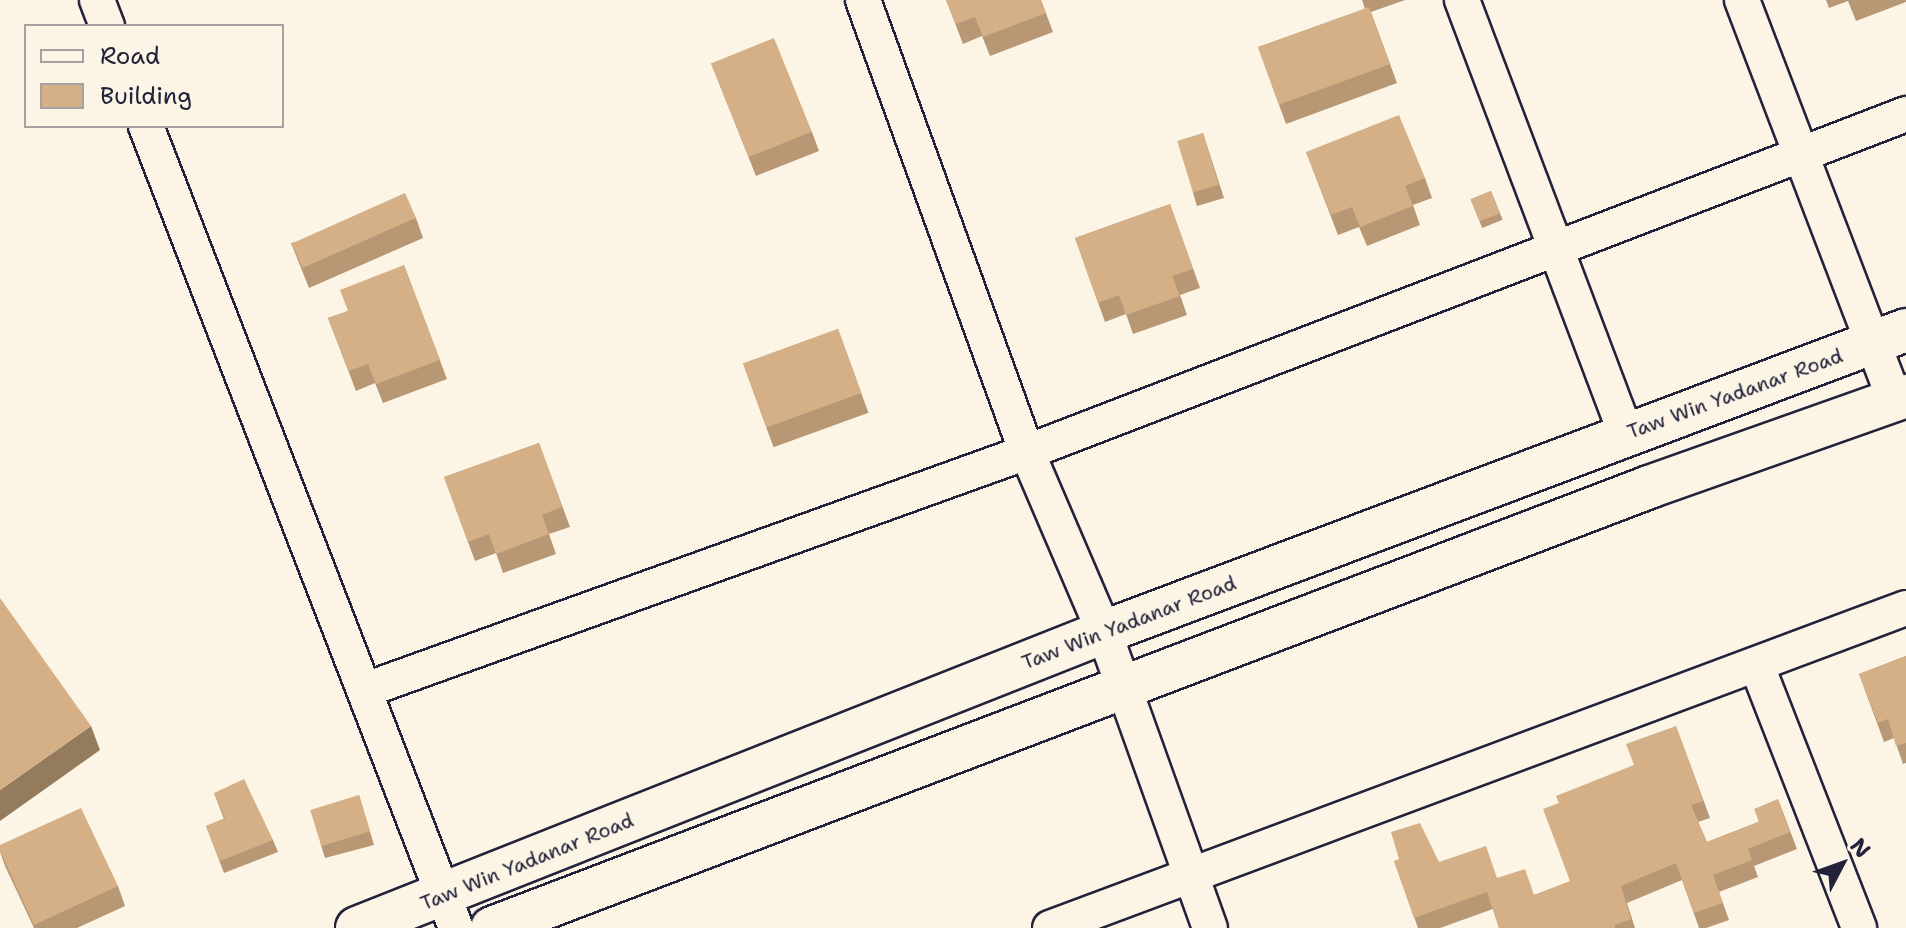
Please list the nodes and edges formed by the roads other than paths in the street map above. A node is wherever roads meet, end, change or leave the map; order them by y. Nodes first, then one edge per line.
1 (97, 0) edge
2 (863, 0) edge
3 (1462, 0) edge
4 (1742, 0) edge
5 (106, 24) edge
6 (1906, 114) edge
7 (147, 128) edge
8 (1799, 155) junction
9 (1557, 244) junction
10 (1889, 337) edge
11 (1900, 398) edge
12 (1626, 434) junction
13 (1027, 452) junction
14 (1906, 608) edge
15 (1104, 632) junction
16 (1757, 666) junction
17 (1122, 688) junction
18 (368, 689) junction
19 (1189, 874) junction
20 (450, 912) edge
21 (357, 928) edge
22 (492, 928) edge
23 (1050, 928) edge
24 (1210, 928) edge
25 (1859, 928) edge

1 - 5 street
2 - 13 street
3 - 9 street
4 - 8 street
6 - 8 street
7 - 18 street
8 - 9 street
8 - 10 street
9 - 12 street
9 - 13 street
10 - 11 street
10 - 12 main road, Taw Win Yadanar Road
11 - 17 main road
12 - 15 main road, Taw Win Yadanar Road
13 - 15 street
13 - 18 street
14 - 16 street
15 - 17 street
15 - 20 main road, Taw Win Yadanar Road
16 - 19 street
16 - 25 street
17 - 19 street
17 - 22 main road
18 - 20 street
19 - 23 street
19 - 24 street
20 - 21 main road, Taw Win Yadanar Road

